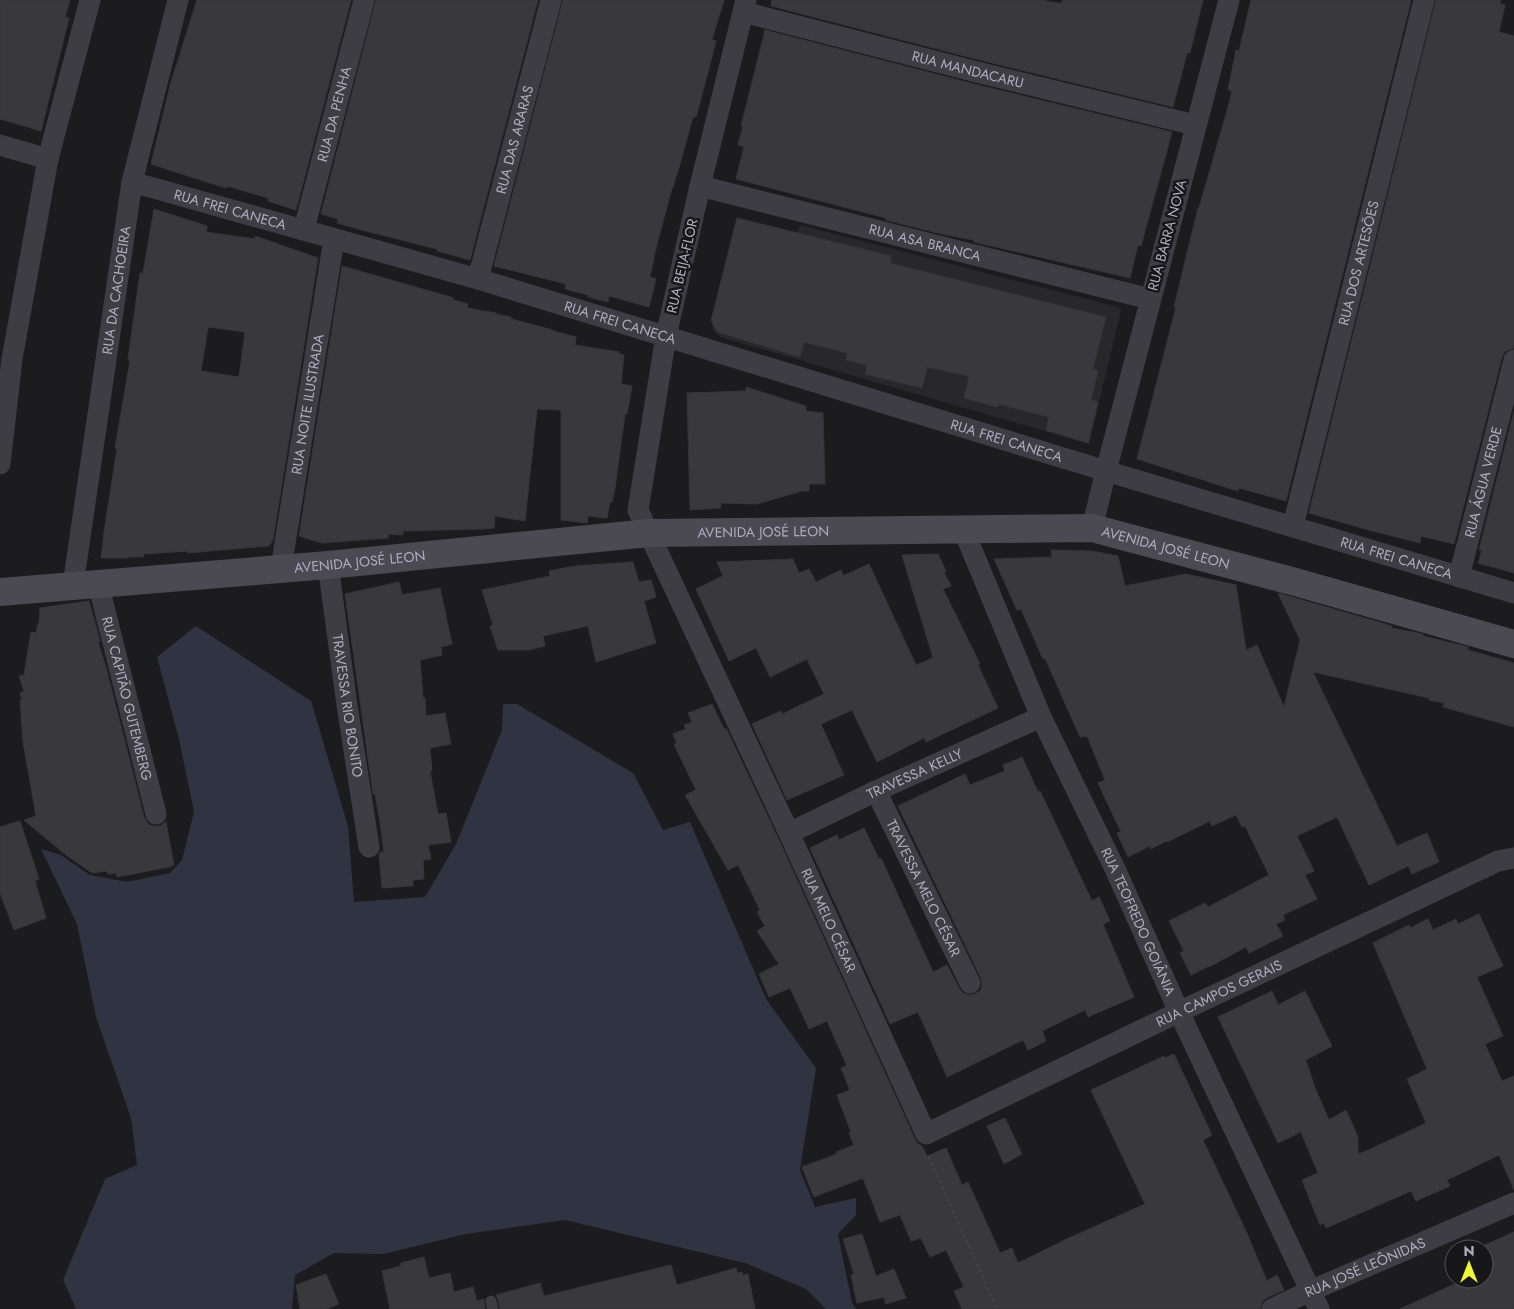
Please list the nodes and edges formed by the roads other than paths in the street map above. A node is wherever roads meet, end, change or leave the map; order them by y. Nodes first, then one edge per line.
1 (90, 0) edge
2 (178, 0) edge
3 (364, 0) edge
4 (551, 0) edge
5 (1228, 0) edge
6 (1424, 0) edge
7 (744, 6) edge
8 (1195, 125) junction
9 (0, 145) edge
10 (48, 159) junction
11 (132, 182) junction
12 (700, 186) junction
13 (304, 229) junction
14 (334, 239) junction
15 (478, 279) junction
16 (1150, 299) junction
17 (666, 336) junction
18 (6, 357) edge
19 (1514, 360) edge
20 (0, 464) edge
21 (1106, 471) junction
22 (1293, 526) junction
23 (1092, 528) junction
24 (964, 531) junction
25 (649, 533) junction
26 (328, 565) junction
27 (281, 568) junction
28 (1458, 577) junction
29 (74, 585) junction
30 (3, 591) edge
31 (1514, 593) edge
32 (1514, 644) edge
33 (1041, 717) junction
34 (876, 791) junction
35 (156, 814) dead end
36 (789, 833) junction
37 (369, 847) dead end
38 (1514, 858) edge
39 (970, 983) dead end
40 (1179, 1012) junction
41 (926, 1134) joint
42 (1514, 1203) edge
43 (1314, 1300) edge
44 (1272, 1309) edge

1 - 10 street
2 - 11 street, RUA DA CACHOEIRA
3 - 13 street, RUA DA PENHA
4 - 15 street, RUA DAS ARARAS
5 - 8 street, RUA BARRA NOVA
6 - 22 street, RUA DOS ARTESÕES
7 - 8 street, RUA MANDACARU
7 - 12 street, RUA BEIJA-FLOR
8 - 16 street, RUA BARRA NOVA
9 - 10 street
10 - 18 street
11 - 13 street, RUA FREI CANECA
11 - 29 street, RUA DA CACHOEIRA
12 - 16 street, RUA ASA BRANCA
12 - 17 street, RUA BEIJA-FLOR
13 - 14 street, RUA FREI CANECA
14 - 15 street, RUA FREI CANECA
14 - 27 street, RUA NOITE ILUSTRADA
15 - 17 street, RUA FREI CANECA
16 - 21 street, RUA BARRA NOVA
17 - 21 street, RUA FREI CANECA
17 - 25 street, RUA BEIJA-FLOR
18 - 20 street
19 - 28 street, RUA ÁGUA VERDE
21 - 22 street, RUA FREI CANECA
21 - 23 street
22 - 28 street, RUA FREI CANECA
23 - 24 main road, AVENIDA JOSÉ LEON
23 - 32 main road, AVENIDA JOSÉ LEON
24 - 25 main road, AVENIDA JOSÉ LEON
24 - 33 street, RUA TEOFREDO GOIÂNIA
25 - 26 main road, AVENIDA JOSÉ LEON
25 - 36 street, RUA MELO CÉSAR
26 - 27 main road, AVENIDA JOSÉ LEON
26 - 37 street, TRAVESSA RIO BONITO
27 - 29 main road, AVENIDA JOSÉ LEON
28 - 31 street, RUA FREI CANECA
29 - 30 main road, AVENIDA JOSÉ LEON
29 - 35 street, RUA CAPITÃO GUTEMBERG
33 - 34 street, TRAVESSA KELLY
33 - 40 street, RUA TEOFREDO GOIÂNIA
34 - 36 street, TRAVESSA KELLY
34 - 39 street, TRAVESSA MELO CÉSAR
36 - 41 street, RUA MELO CÉSAR
38 - 40 street, RUA CAMPOS GERAIS
40 - 41 street, RUA CAMPOS GERAIS
40 - 43 street, RUA TEOFREDO GOIÂNIA
42 - 43 street, RUA JOSÉ LEÔNIDAS
43 - 44 street, RUA JOSÉ LEÔNIDAS

